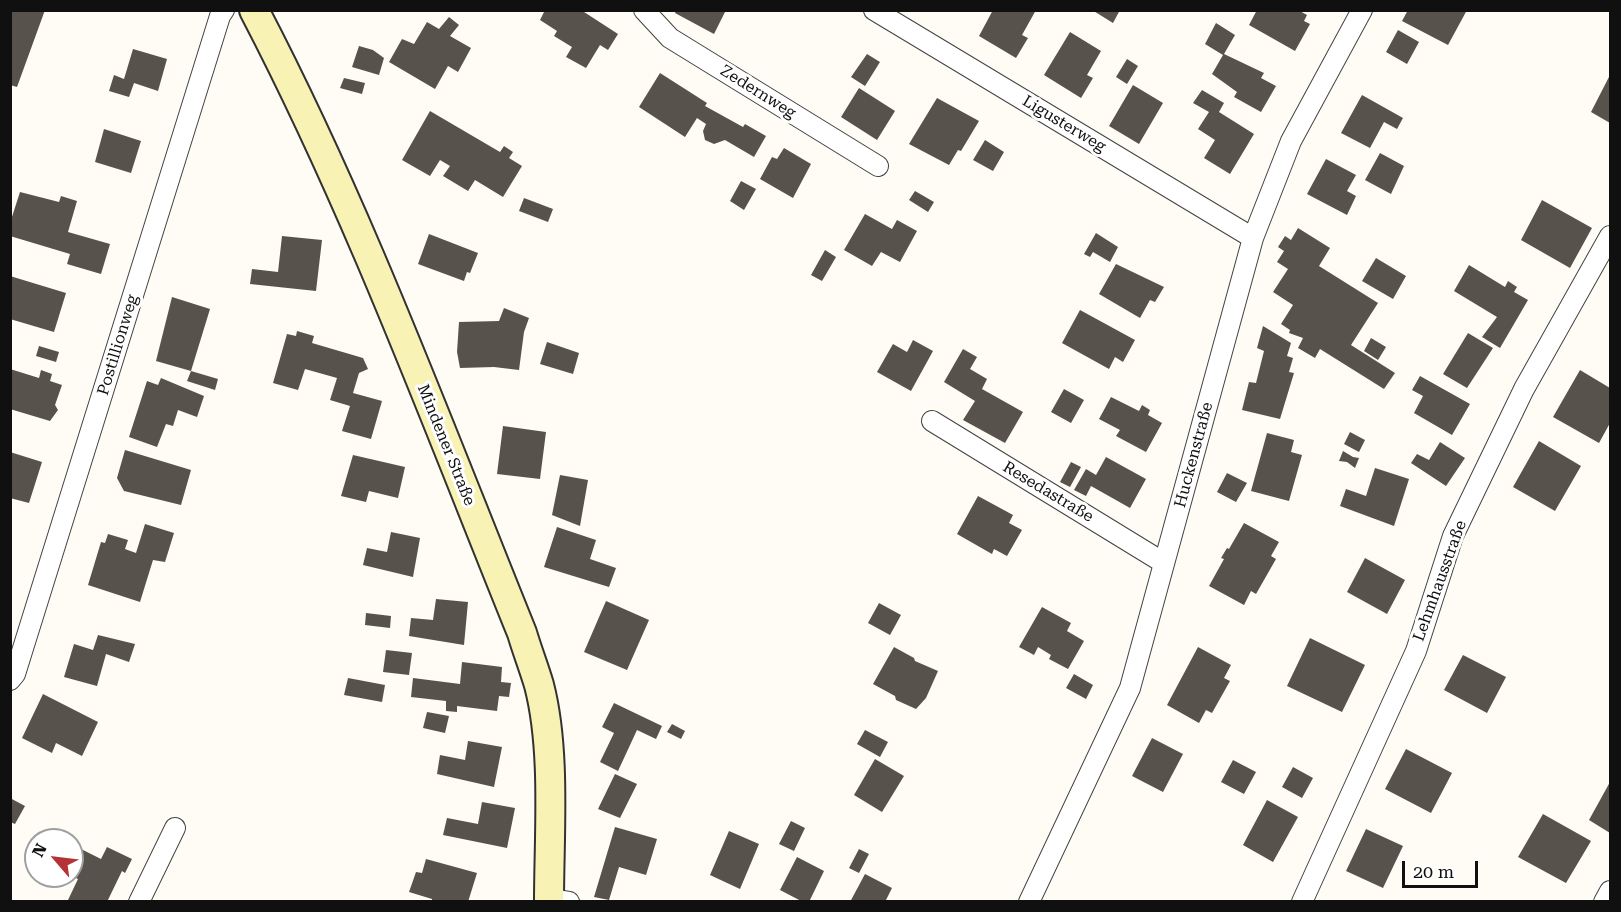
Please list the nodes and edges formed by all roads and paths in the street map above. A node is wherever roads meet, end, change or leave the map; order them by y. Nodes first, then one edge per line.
1 (225, 10) edge
2 (254, 10) edge
3 (644, 10) edge
4 (874, 10) edge
5 (1362, 10) edge
6 (878, 166) dead end
7 (1611, 236) edge
8 (1253, 238) junction
9 (932, 421) dead end
10 (1164, 563) junction
11 (10, 680) edge
12 (175, 828) dead end
13 (1611, 891) edge
14 (555, 901) edge
15 (139, 902) edge
16 (1029, 902) edge
17 (1302, 902) edge
18 (1604, 902) edge

1 - 11 street, Postillionweg
2 - 14 street, Mindener Straße
3 - 6 street, Zedernweg
4 - 8 street, Ligusterweg
5 - 8 street, Huckenstraße
7 - 17 street, Lehmhausstraße
8 - 10 street, Huckenstraße
9 - 10 street, Resedastraße
10 - 16 street, Huckenstraße
12 - 15 street
13 - 18 street

